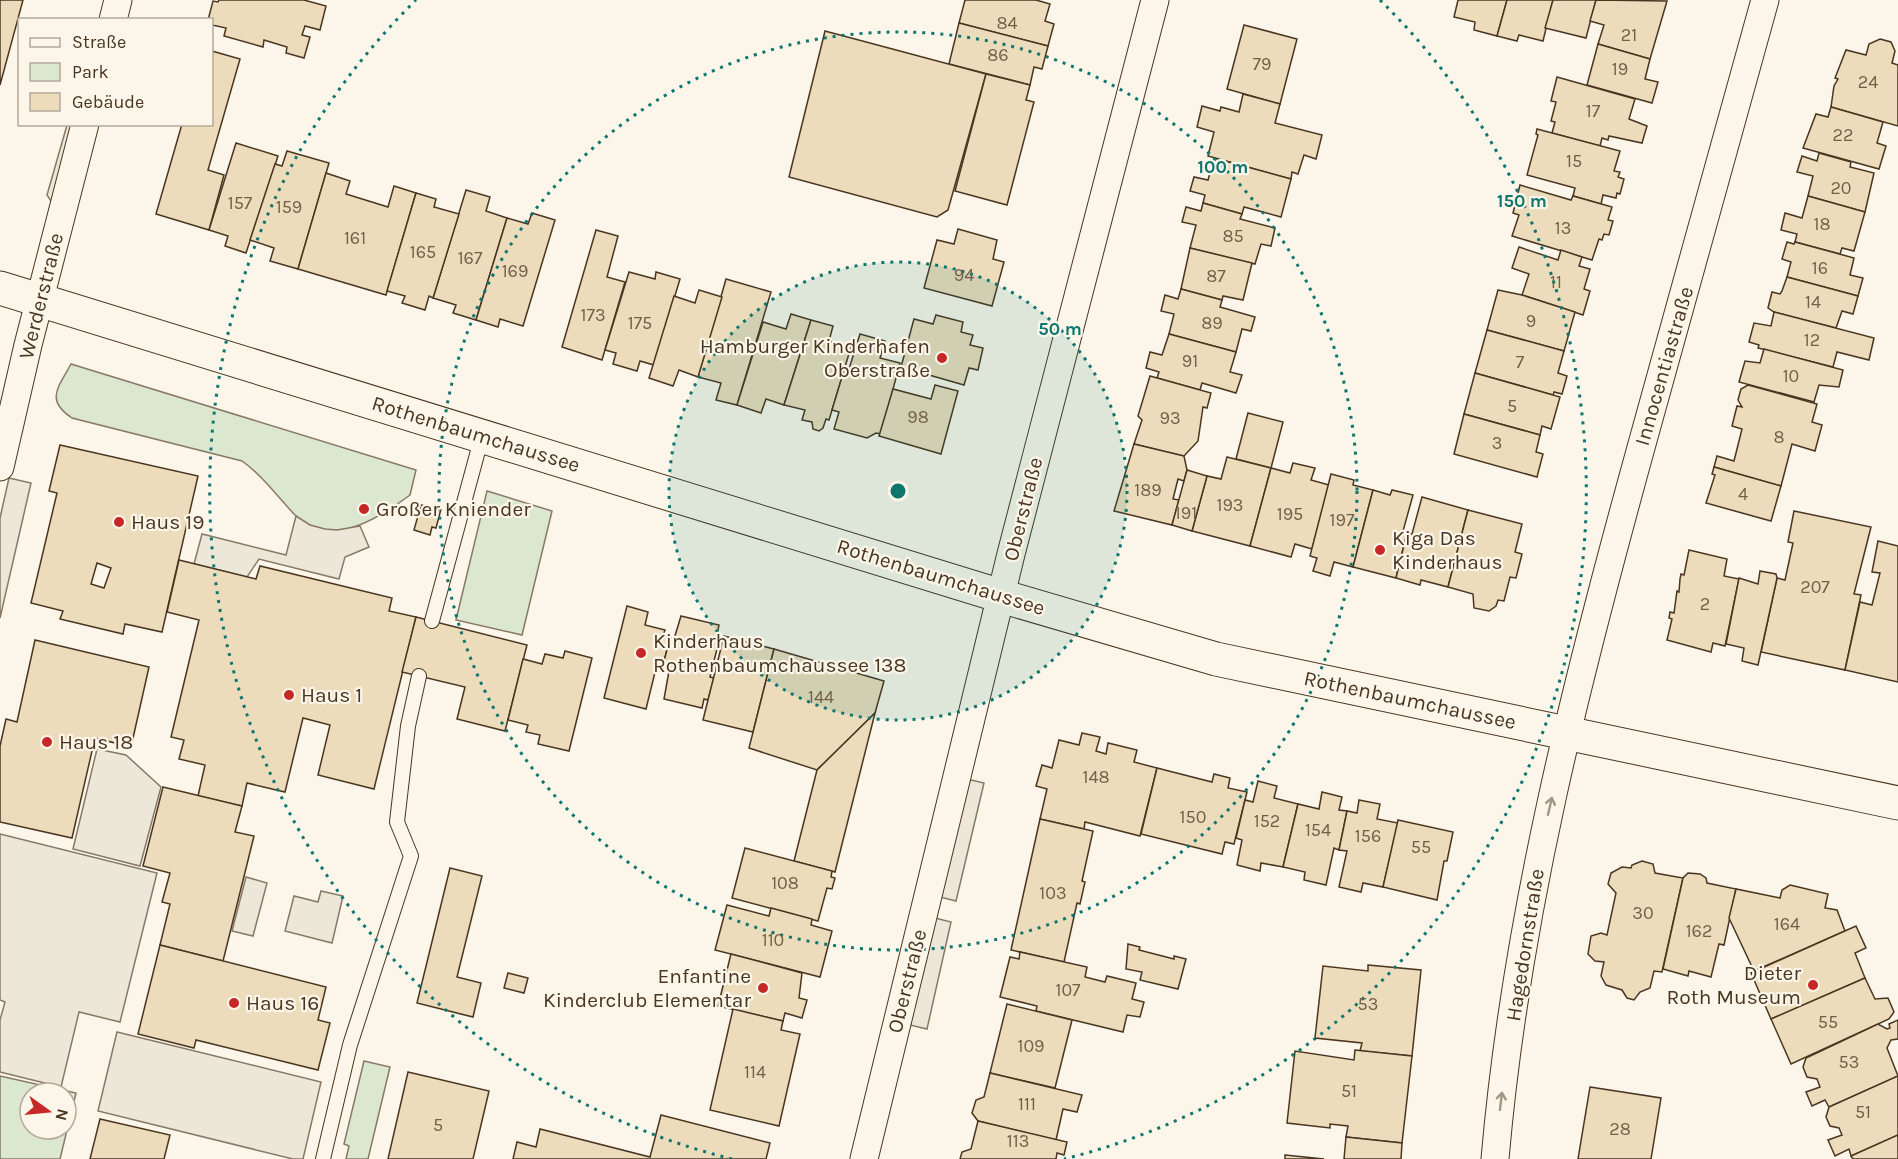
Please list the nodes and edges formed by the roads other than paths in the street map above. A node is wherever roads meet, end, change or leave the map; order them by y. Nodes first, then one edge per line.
1 (118, 0) edge
2 (1155, 0) edge
3 (1765, 0) edge
4 (113, 18) edge
5 (84, 126) edge
6 (0, 288) edge
7 (39, 300) junction
8 (482, 436) junction
9 (0, 467) edge
10 (1000, 596) junction
11 (432, 621) dead end
12 (419, 676) dead end
13 (1567, 733) junction
14 (1898, 803) edge
15 (323, 1159) edge
16 (864, 1159) edge
17 (1495, 1159) edge

1 - 4 street
2 - 10 street, Oberstraße
3 - 13 street, Innocentiastraße
5 - 7 street, Werderstraße
6 - 7 main road, Rothenbaumchaussee
7 - 8 main road, Rothenbaumchaussee
7 - 9 street, Werderstraße
8 - 10 main road, Rothenbaumchaussee
8 - 11 lane
10 - 13 main road, Rothenbaumchaussee
10 - 16 street, Oberstraße
12 - 15 lane
13 - 14 main road, Rothenbaumchaussee
17 -> 13 street, Hagedornstraße

